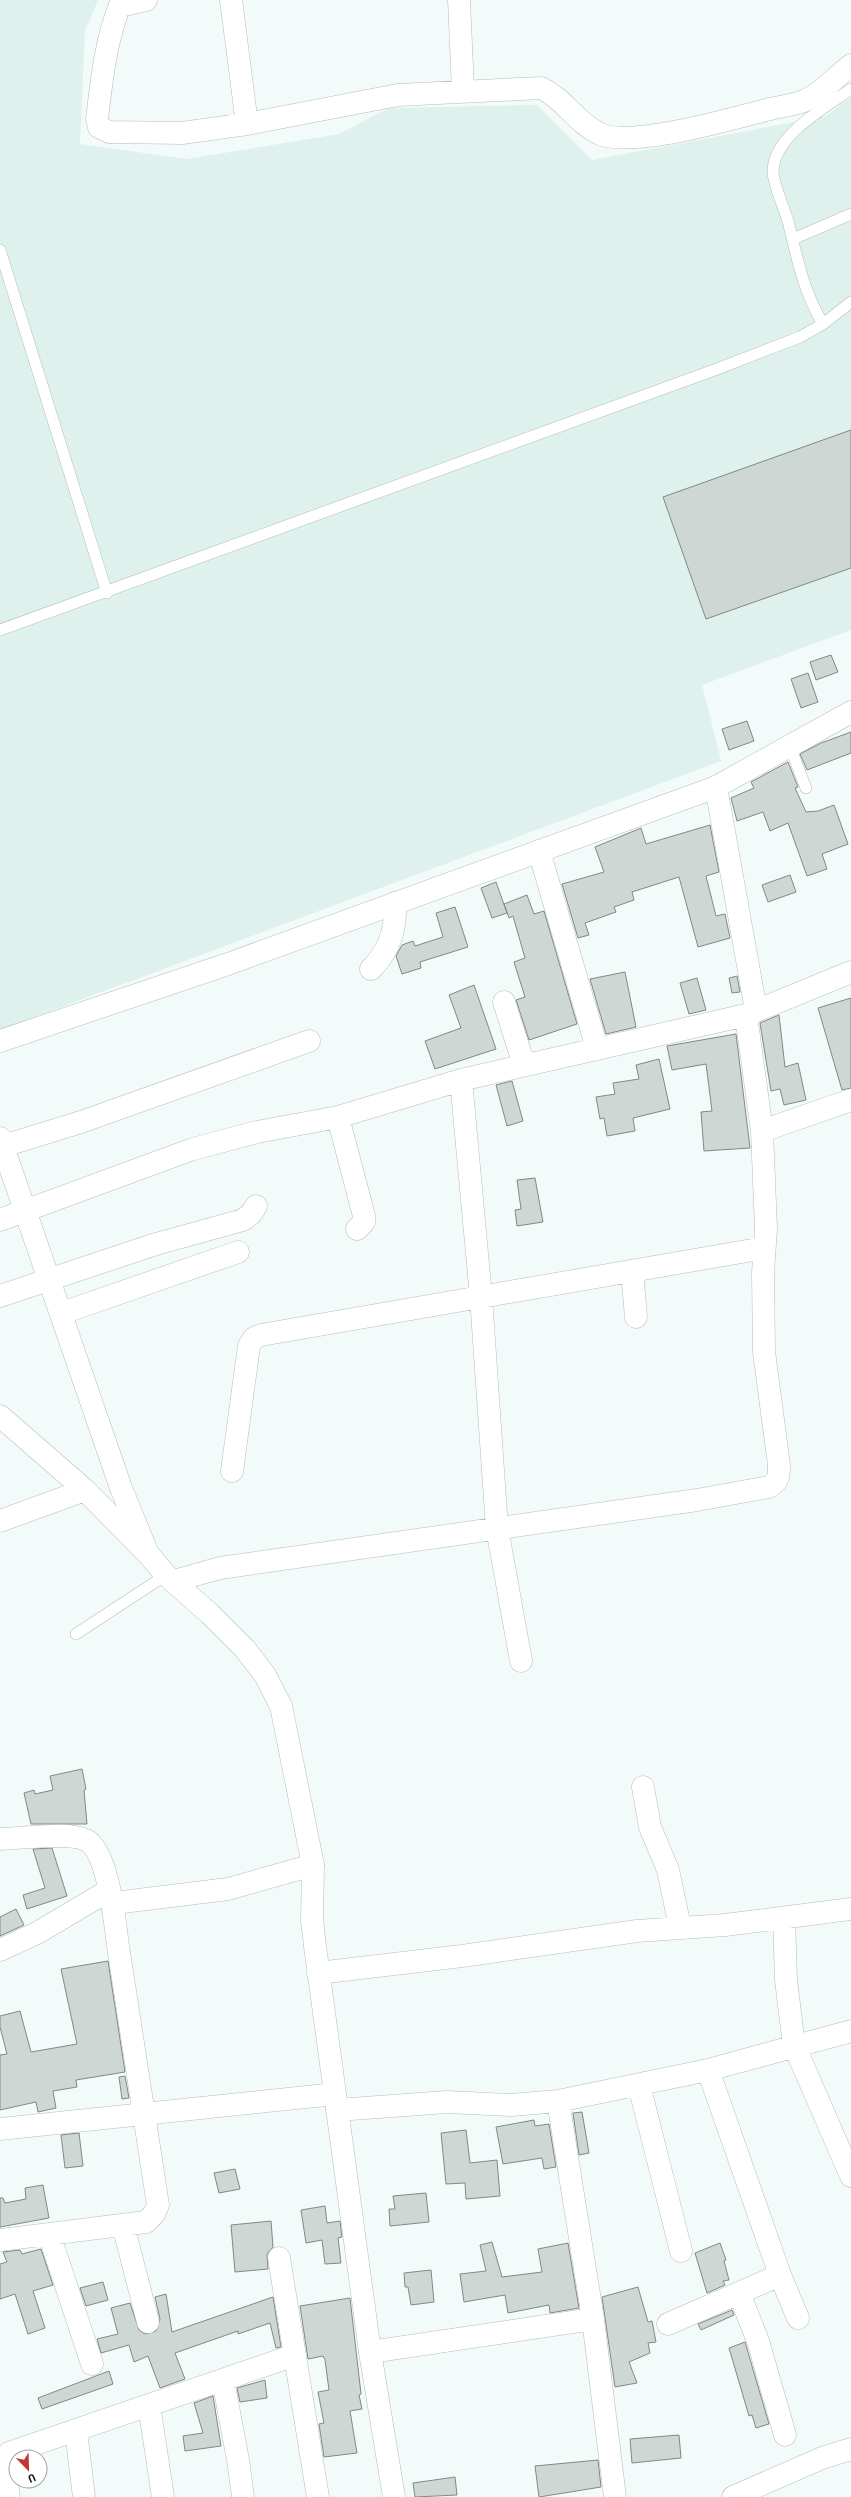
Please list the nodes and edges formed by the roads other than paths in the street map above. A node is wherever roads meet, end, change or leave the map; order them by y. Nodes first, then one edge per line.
1 (146, 0) edge
2 (231, 0) edge
3 (459, 0) edge
4 (121, 3) edge
5 (851, 65) edge
6 (851, 89) edge
7 (463, 90) junction
8 (247, 124) junction
9 (851, 214) edge
10 (793, 239) junction
11 (0, 250) edge
12 (851, 302) edge
13 (823, 324) junction
14 (107, 593) junction
15 (0, 630) edge
16 (851, 712) edge
17 (790, 747) junction
18 (716, 787) junction
19 (806, 788) dead end
20 (539, 851) junction
21 (395, 903) junction
22 (371, 968) dead end
23 (851, 972) edge
24 (504, 1002) dead end
25 (751, 1013) junction
26 (0, 1041) edge
27 (309, 1042) dead end
28 (597, 1048) junction
29 (524, 1065) junction
30 (461, 1080) junction
31 (851, 1100) edge
32 (338, 1117) junction
33 (762, 1131) junction
34 (1, 1144) edge
35 (256, 1206) dead end
36 (26, 1211) junction
37 (0, 1220) edge
38 (357, 1229) dead end
39 (764, 1248) junction
40 (238, 1252) dead end
41 (632, 1271) junction
42 (49, 1279) junction
43 (0, 1296) edge
44 (481, 1297) junction
45 (62, 1314) junction
46 (636, 1317) dead end
47 (2, 1421) edge
48 (232, 1471) dead end
49 (85, 1490) junction
50 (0, 1521) edge
51 (497, 1528) junction
52 (148, 1554) junction
53 (170, 1578) junction
54 (76, 1634) dead end
55 (521, 1661) dead end
56 (643, 1787) dead end
57 (0, 1840) edge
58 (311, 1855) junction
59 (111, 1897) junction
60 (851, 1909) edge
61 (784, 1918) junction
62 (680, 1927) junction
63 (0, 1950) edge
64 (318, 1973) junction
65 (851, 2032) edge
66 (794, 2045) junction
67 (708, 2070) junction
68 (639, 2085) junction
69 (558, 2101) junction
70 (336, 2102) junction
71 (143, 2114) junction
72 (0, 2129) edge
73 (851, 2176) edge
74 (124, 2225) junction
75 (49, 2234) junction
76 (0, 2240) edge
77 (681, 2251) dead end
78 (279, 2258) dead end
79 (780, 2276) junction
80 (739, 2293) junction
81 (798, 2318) dead end
82 (593, 2320) junction
83 (148, 2322) dead end
84 (668, 2324) dead end
85 (370, 2352) junction
86 (295, 2355) junction
87 (92, 2364) dead end
88 (223, 2380) junction
89 (149, 2405) junction
90 (76, 2431) junction
91 (785, 2435) dead end
92 (851, 2449) edge
93 (6, 2495) edge
94 (84, 2497) edge
95 (163, 2497) edge
96 (243, 2497) edge
97 (318, 2497) edge
98 (394, 2497) edge
99 (615, 2497) edge
100 (733, 2497) edge

1 - 4 street
2 - 8 street
3 - 7 street
4 - 8 street
5 - 7 street
6 - 10 lane
7 - 8 street
9 - 10 lane
10 - 13 lane
11 - 14 lane
12 - 13 lane
13 - 14 lane
14 - 15 lane
16 - 17 street
17 - 18 street
17 - 19 lane
18 - 20 street
18 - 25 street
20 - 21 street
20 - 28 street
21 - 22 street
21 - 26 street
23 - 25 street
24 - 29 street
25 - 28 street
25 - 33 street
27 - 34 street
28 - 29 street
29 - 30 street
30 - 32 street
30 - 44 street
31 - 33 street
32 - 36 street
32 - 38 street
33 - 39 street
34 - 36 street
35 - 42 street
36 - 37 street
36 - 42 street
39 - 41 street
39 - 51 street
40 - 45 street
41 - 44 street
41 - 46 street
42 - 43 street
42 - 45 street
44 - 48 street
44 - 51 street
45 - 52 street
47 - 49 street
49 - 50 street
49 - 52 street
51 - 53 street
51 - 55 street
52 - 53 street
53 - 54 lane
53 - 58 street
56 - 62 street
57 - 59 street
58 - 59 street
58 - 64 street
59 - 63 street
59 - 71 street
60 - 61 street
61 - 62 street
61 - 66 street
62 - 64 street
64 - 70 street
65 - 66 street
66 - 67 street
66 - 73 street
67 - 68 street
67 - 79 street
68 - 69 street
68 - 77 street
69 - 70 street
69 - 82 street
70 - 71 street
70 - 85 street
71 - 72 street
71 - 74 street
74 - 75 street
74 - 83 street
75 - 76 street
75 - 87 street
78 - 86 street
79 - 80 street
79 - 81 street
80 - 84 street
80 - 91 street
82 - 85 street
82 - 99 street
85 - 98 street
86 - 88 street
86 - 97 street
88 - 89 street
88 - 96 street
89 - 90 street
89 - 95 street
90 - 93 street
90 - 94 street
92 - 100 street

